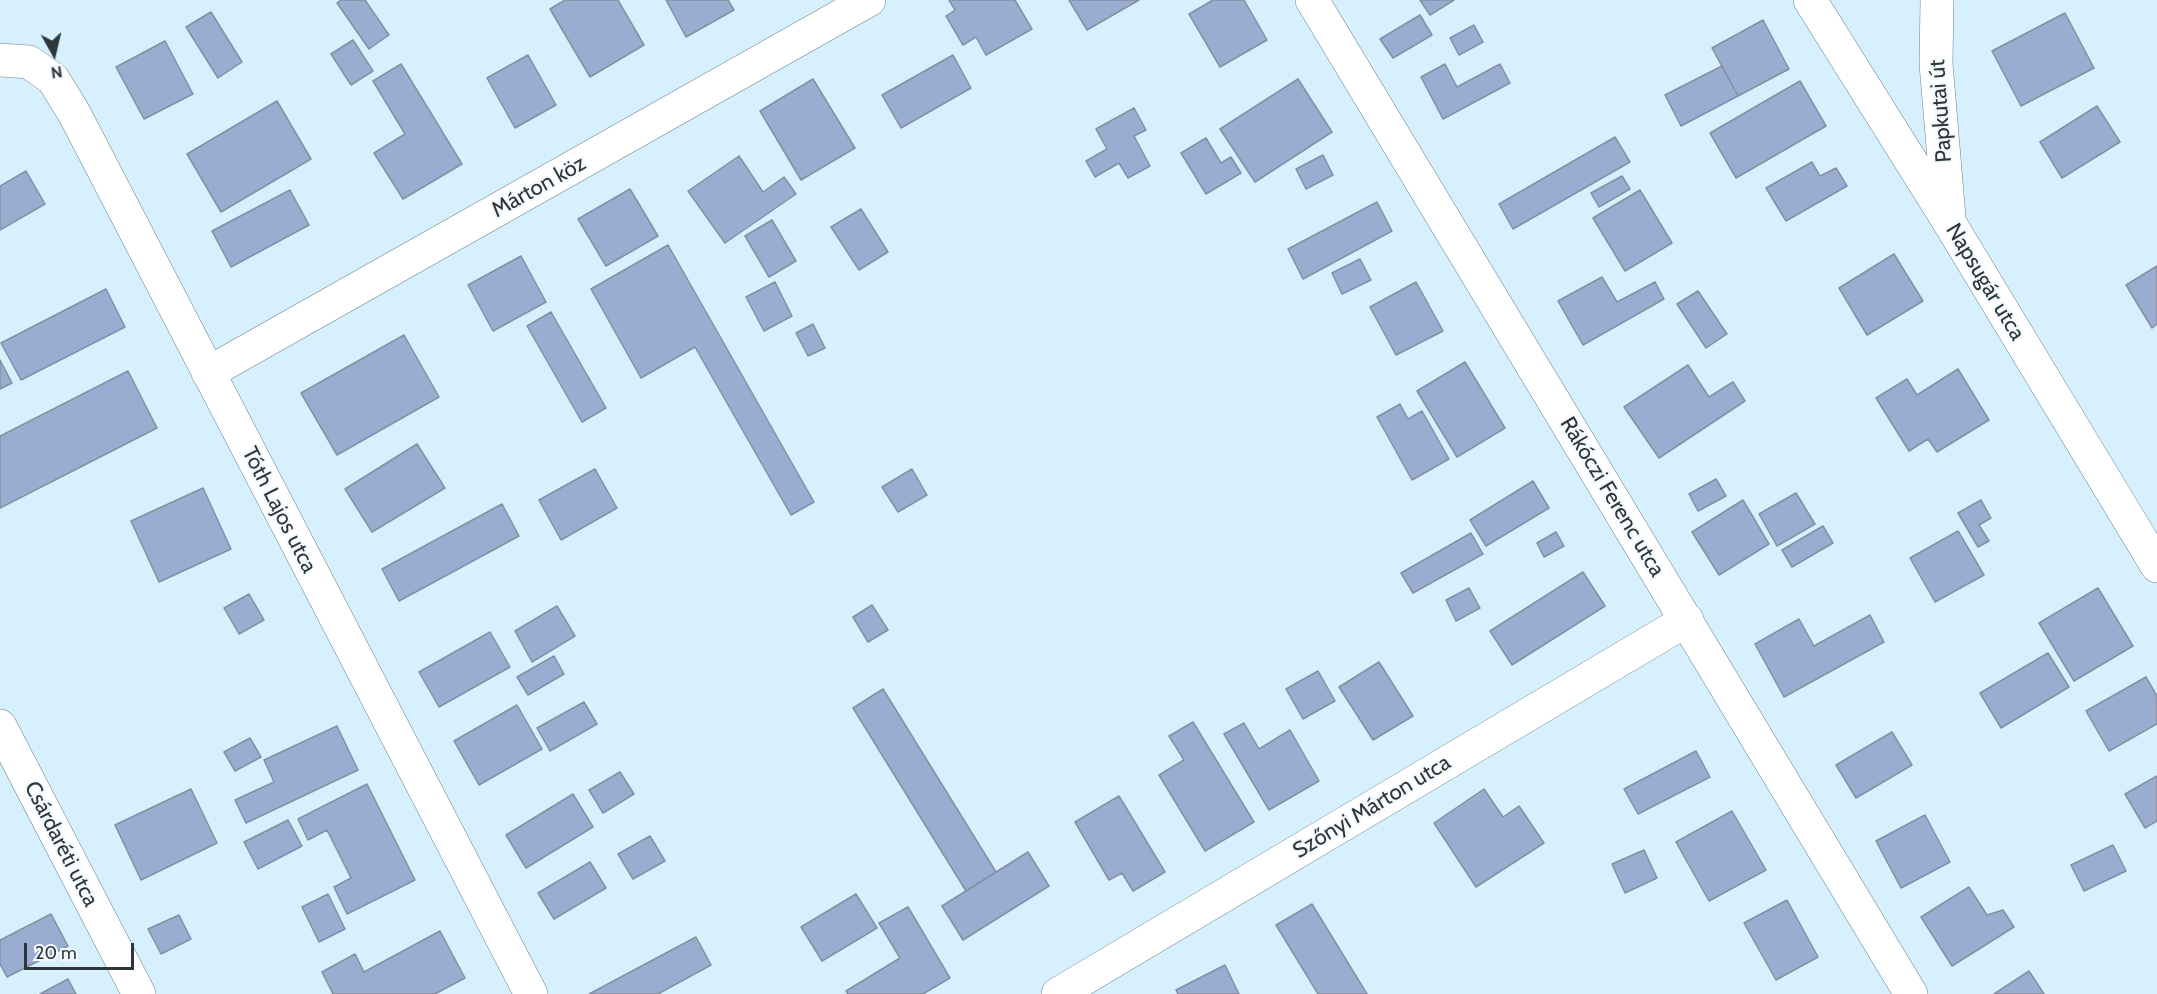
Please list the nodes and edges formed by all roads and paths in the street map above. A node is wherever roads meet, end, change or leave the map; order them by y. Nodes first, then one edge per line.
1 (869, 0) edge
2 (1312, 0) edge
3 (1810, 0) edge
4 (1937, 0) edge
5 (0, 60) edge
6 (1949, 222) junction
7 (208, 373) junction
8 (2157, 566) edge
9 (1687, 620) junction
10 (0, 726) edge
11 (139, 994) edge
12 (531, 994) edge
13 (1058, 994) edge
14 (1911, 994) edge

1 - 7 street, Márton köz
2 - 9 street, Rákóczi Ferenc utca
3 - 6 street, Napsugár utca
4 - 6 street, Papkutai út
5 - 7 street, Tóth Lajos utca
6 - 8 street, Napsugár utca
7 - 12 street, Tóth Lajos utca
9 - 13 street, Szőnyi Márton utca
9 - 14 street, Rákóczi Ferenc utca
10 - 11 street, Csárdaréti utca

